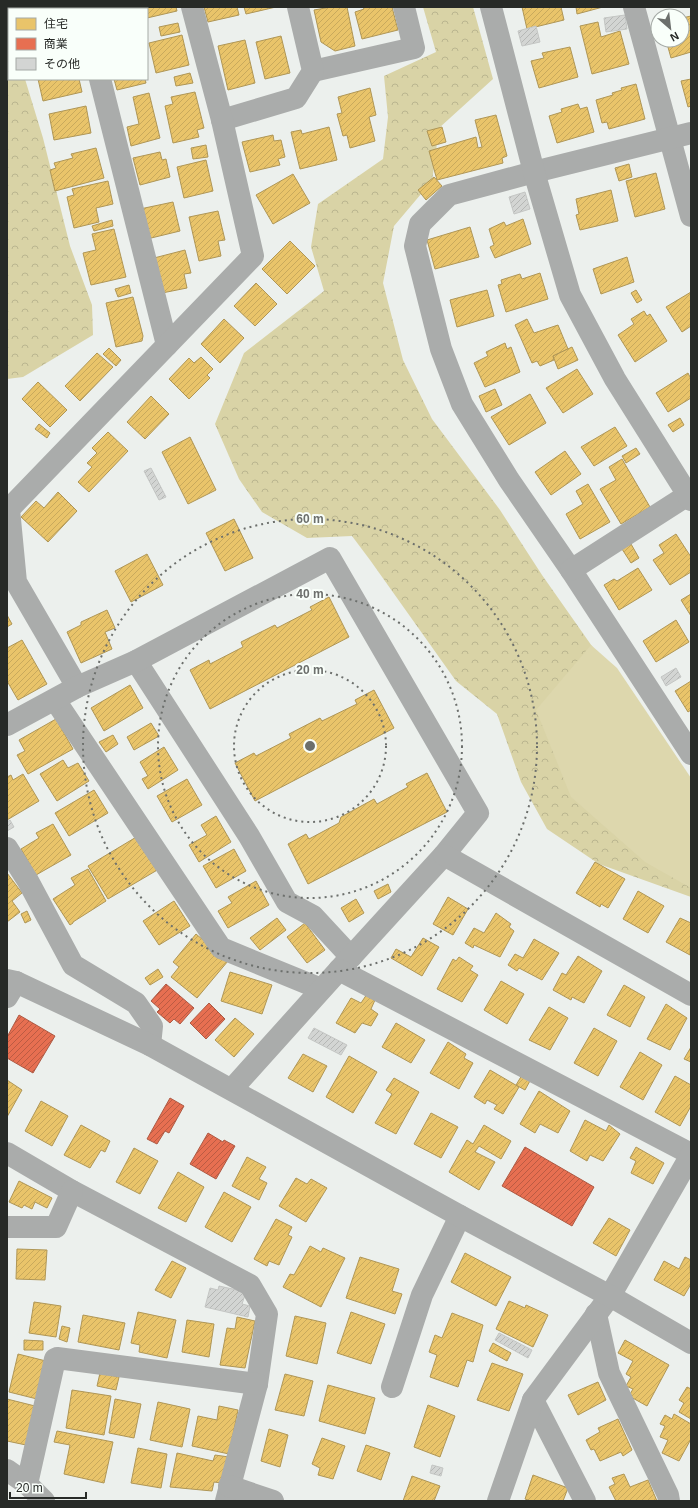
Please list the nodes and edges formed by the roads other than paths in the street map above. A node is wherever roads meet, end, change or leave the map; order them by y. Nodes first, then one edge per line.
1 (192, 7) edge
2 (298, 7) edge
3 (404, 7) edge
4 (491, 7) edge
5 (634, 7) edge
6 (314, 71) junction
7 (100, 80) edge
8 (222, 120) junction
9 (691, 133) edge
10 (669, 139) junction
11 (534, 172) junction
12 (691, 216) edge
13 (167, 345) junction
14 (690, 496) edge
15 (571, 570) junction
16 (136, 661) junction
17 (77, 687) junction
18 (55, 700) junction
19 (7, 725) edge
20 (691, 754) edge
21 (7, 848) edge
22 (444, 855) junction
23 (345, 963) junction
24 (10, 986) edge
25 (322, 989) junction
26 (691, 994) edge
27 (150, 1045) junction
28 (232, 1090) junction
29 (7, 1153) edge
30 (691, 1154) edge
31 (72, 1191) junction
32 (460, 1216) junction
33 (7, 1227) edge
34 (610, 1296) junction
35 (596, 1314) junction
36 (691, 1343) edge
37 (258, 1384) junction
38 (392, 1387) dead end
39 (533, 1400) junction
40 (7, 1470) edge
41 (27, 1484) junction
42 (228, 1493) edge
43 (44, 1501) edge
44 (273, 1501) edge
45 (498, 1501) edge
46 (585, 1501) edge
47 (669, 1501) edge

1 - 8 street
2 - 6 street
3 - 6 street
4 - 11 street
5 - 10 street
6 - 8 street
7 - 13 street
8 - 13 street
9 - 10 street
10 - 11 street
10 - 12 street
11 - 14 street
11 - 15 street
13 - 17 street
14 - 15 street
15 - 20 street
16 - 17 street
16 - 22 street
16 - 23 street
17 - 18 street
18 - 19 street
18 - 25 street
21 - 27 street
22 - 23 street
22 - 26 street
23 - 25 street
23 - 30 street
24 - 27 street
25 - 28 street
27 - 28 street
28 - 32 street
29 - 31 street
30 - 34 street
31 - 33 street
31 - 37 street
32 - 34 street
32 - 38 street
34 - 35 street
34 - 36 street
35 - 39 street
35 - 47 street
37 - 41 street
37 - 42 street
39 - 45 street
39 - 46 street
40 - 41 street
41 - 43 street
42 - 44 street

